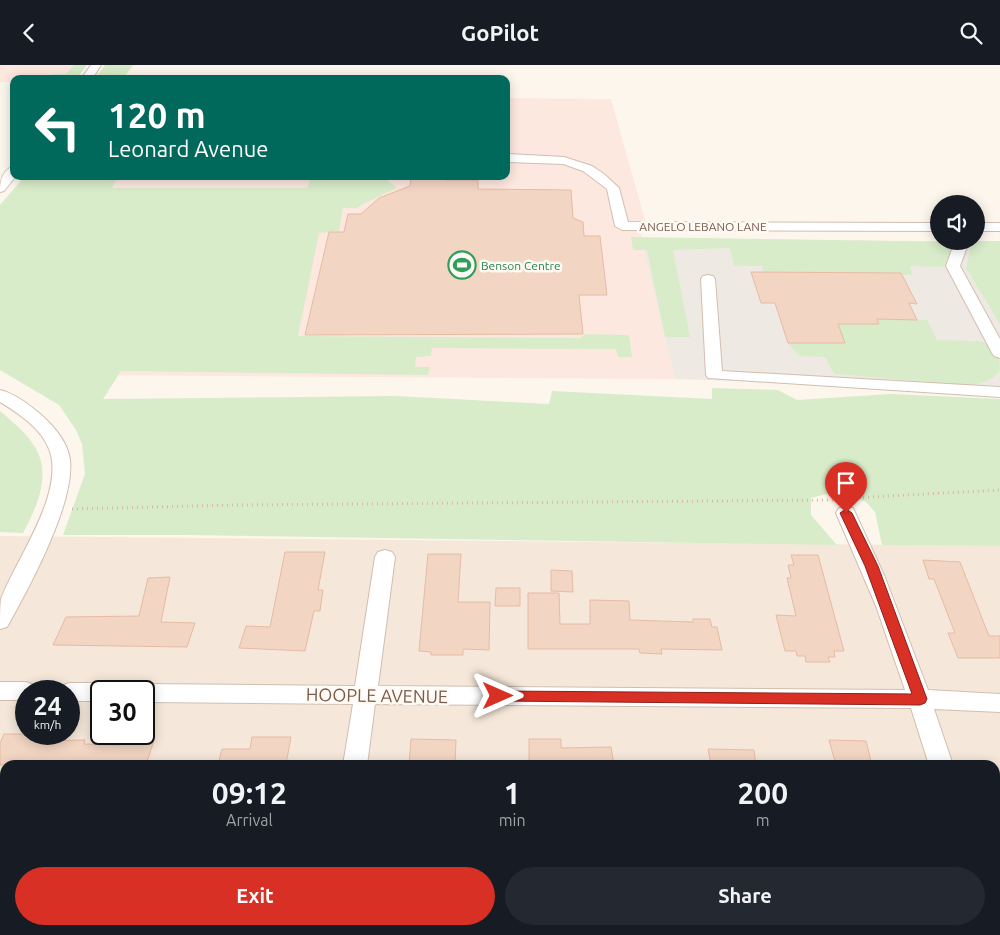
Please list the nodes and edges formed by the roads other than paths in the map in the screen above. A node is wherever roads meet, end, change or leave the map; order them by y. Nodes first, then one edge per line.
1 (510, 159) edge
2 (10, 175) edge
3 (0, 188) edge
4 (930, 227) edge
5 (985, 227) edge
6 (1000, 227) edge
7 (959, 250) edge
8 (708, 279) dead end
9 (1000, 353) edge
10 (1000, 392) edge
11 (0, 395) edge
12 (842, 504) road end
13 (385, 557) dead end
14 (0, 621) edge
15 (0, 691) edge
16 (15, 691) edge
17 (155, 693) edge
18 (364, 695) junction
19 (920, 699) junction
20 (1000, 703) edge
21 (356, 760) edge
22 (939, 760) edge
23 (0, 935) edge
24 (10, 935) edge

1 - 4 street, ANGELO LEBANO LANE
2 - 3 street
5 - 6 street
7 - 9 street
8 - 10 street
11 - 14 street
12 - 19 street
13 - 18 street
15 - 16 street
17 - 18 street, HOOPLE AVENUE
18 - 19 street, HOOPLE AVENUE
18 - 21 street
19 - 20 street, HOOPLE AVENUE
19 - 22 street
23 - 24 street

